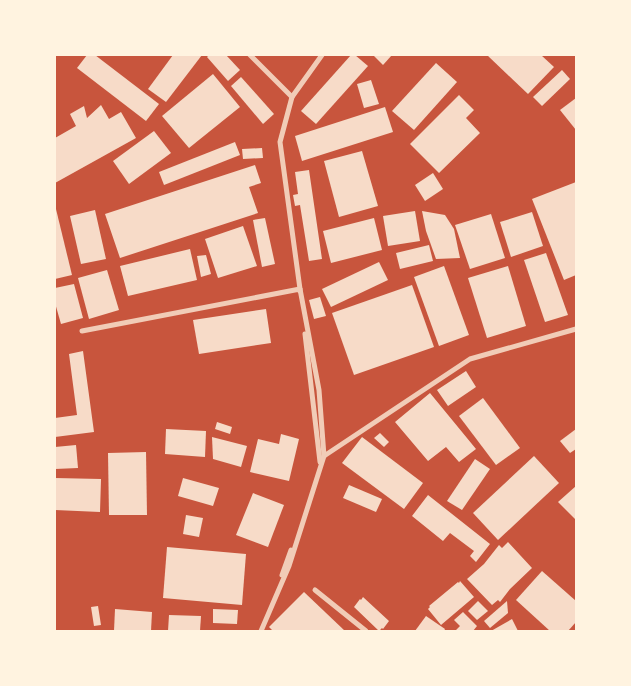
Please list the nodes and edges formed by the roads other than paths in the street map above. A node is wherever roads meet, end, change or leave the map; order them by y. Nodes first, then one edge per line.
1 (250, 55) edge
2 (322, 55) edge
3 (292, 97) junction
4 (300, 289) junction
5 (576, 329) edge
6 (82, 331) dead end
7 (324, 456) junction
8 (320, 466) junction
9 (315, 590) dead end
10 (261, 631) edge
11 (366, 631) edge

1 - 3 street
2 - 3 street
3 - 4 street
4 - 6 street
4 - 7 street
4 - 8 street
5 - 7 street
7 - 8 street
8 - 10 street
9 - 11 street

